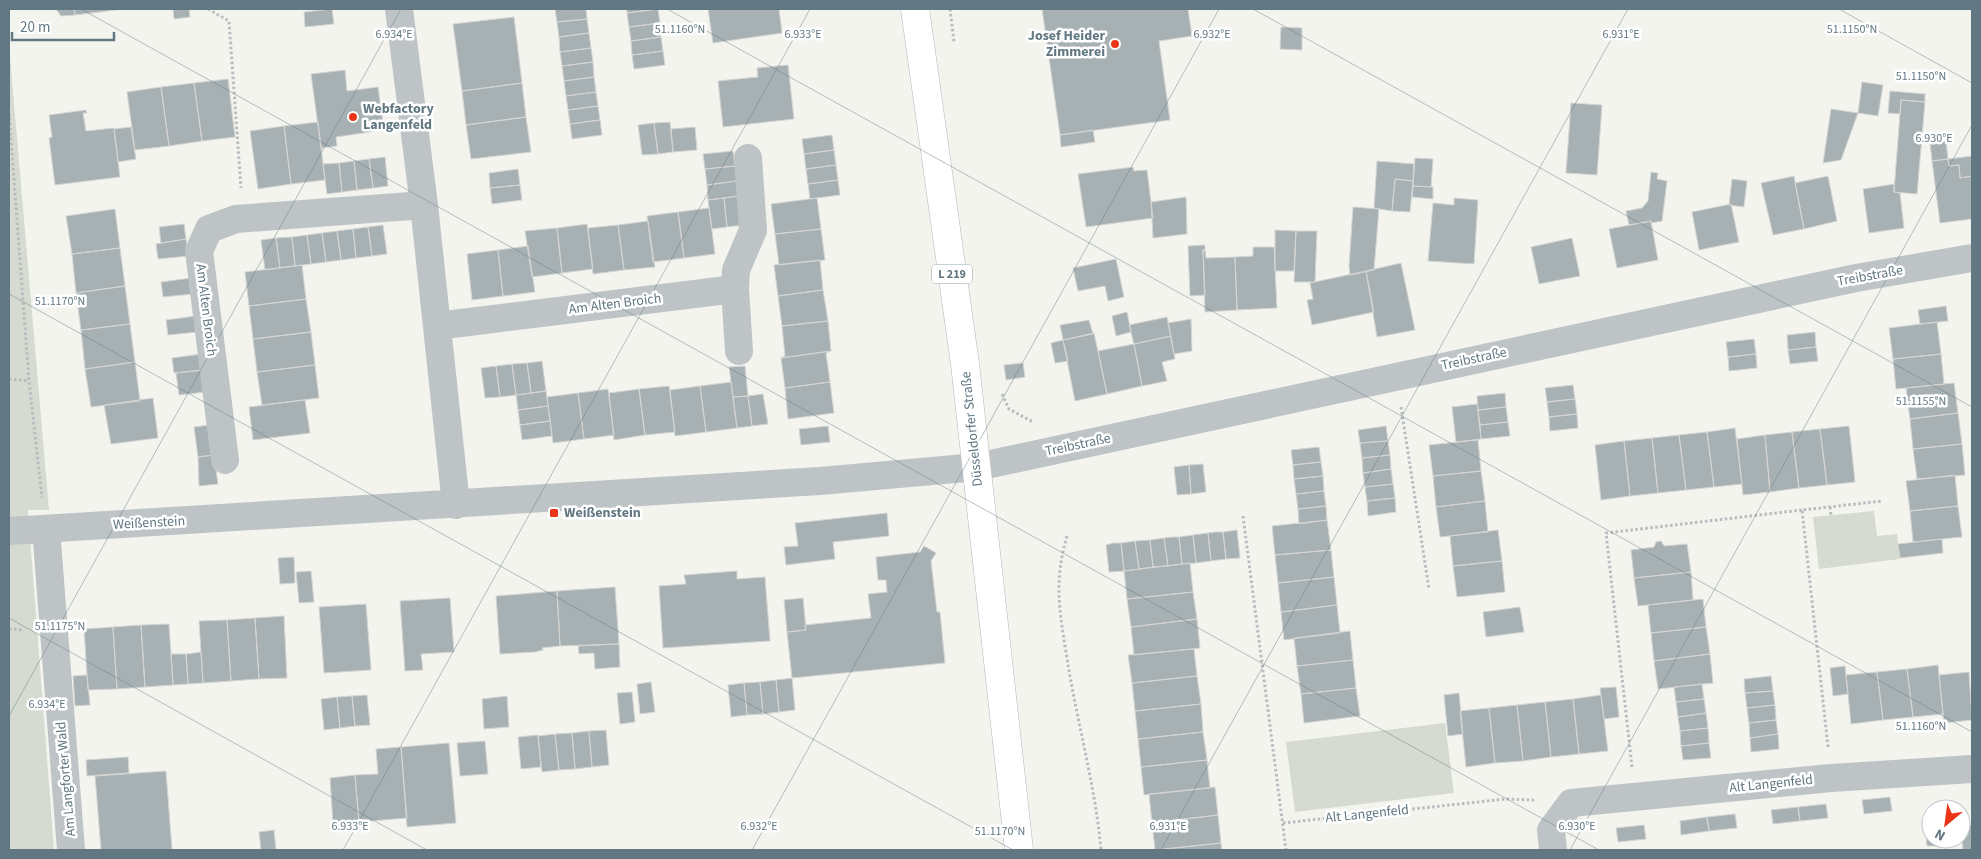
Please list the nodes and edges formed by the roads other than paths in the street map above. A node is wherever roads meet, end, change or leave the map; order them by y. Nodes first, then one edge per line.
1 (399, 9) edge
2 (915, 9) edge
3 (748, 158) dead end
4 (424, 205) junction
5 (1972, 258) edge
6 (735, 289) junction
7 (436, 326) junction
8 (739, 350) dead end
9 (225, 460) dead end
10 (977, 467) junction
11 (456, 505) junction
12 (46, 528) junction
13 (9, 531) edge
14 (1972, 768) edge
15 (71, 850) edge
16 (1019, 850) edge
17 (1553, 850) edge

1 - 4 street
2 - 10 main road, Düsseldorfer Straße / L 219
3 - 6 street
4 - 7 street
4 - 9 street, Am Alten Broich
5 - 10 street, Treibstraße
6 - 7 street, Am Alten Broich
6 - 8 street
7 - 11 street
10 - 11 street, Weißenstein
10 - 16 main road, Düsseldorfer Straße / L 219
11 - 12 street, Weißenstein
12 - 13 street, Weißenstein
12 - 15 street, Am Langforter Wald
14 - 17 street, Alt Langenfeld

